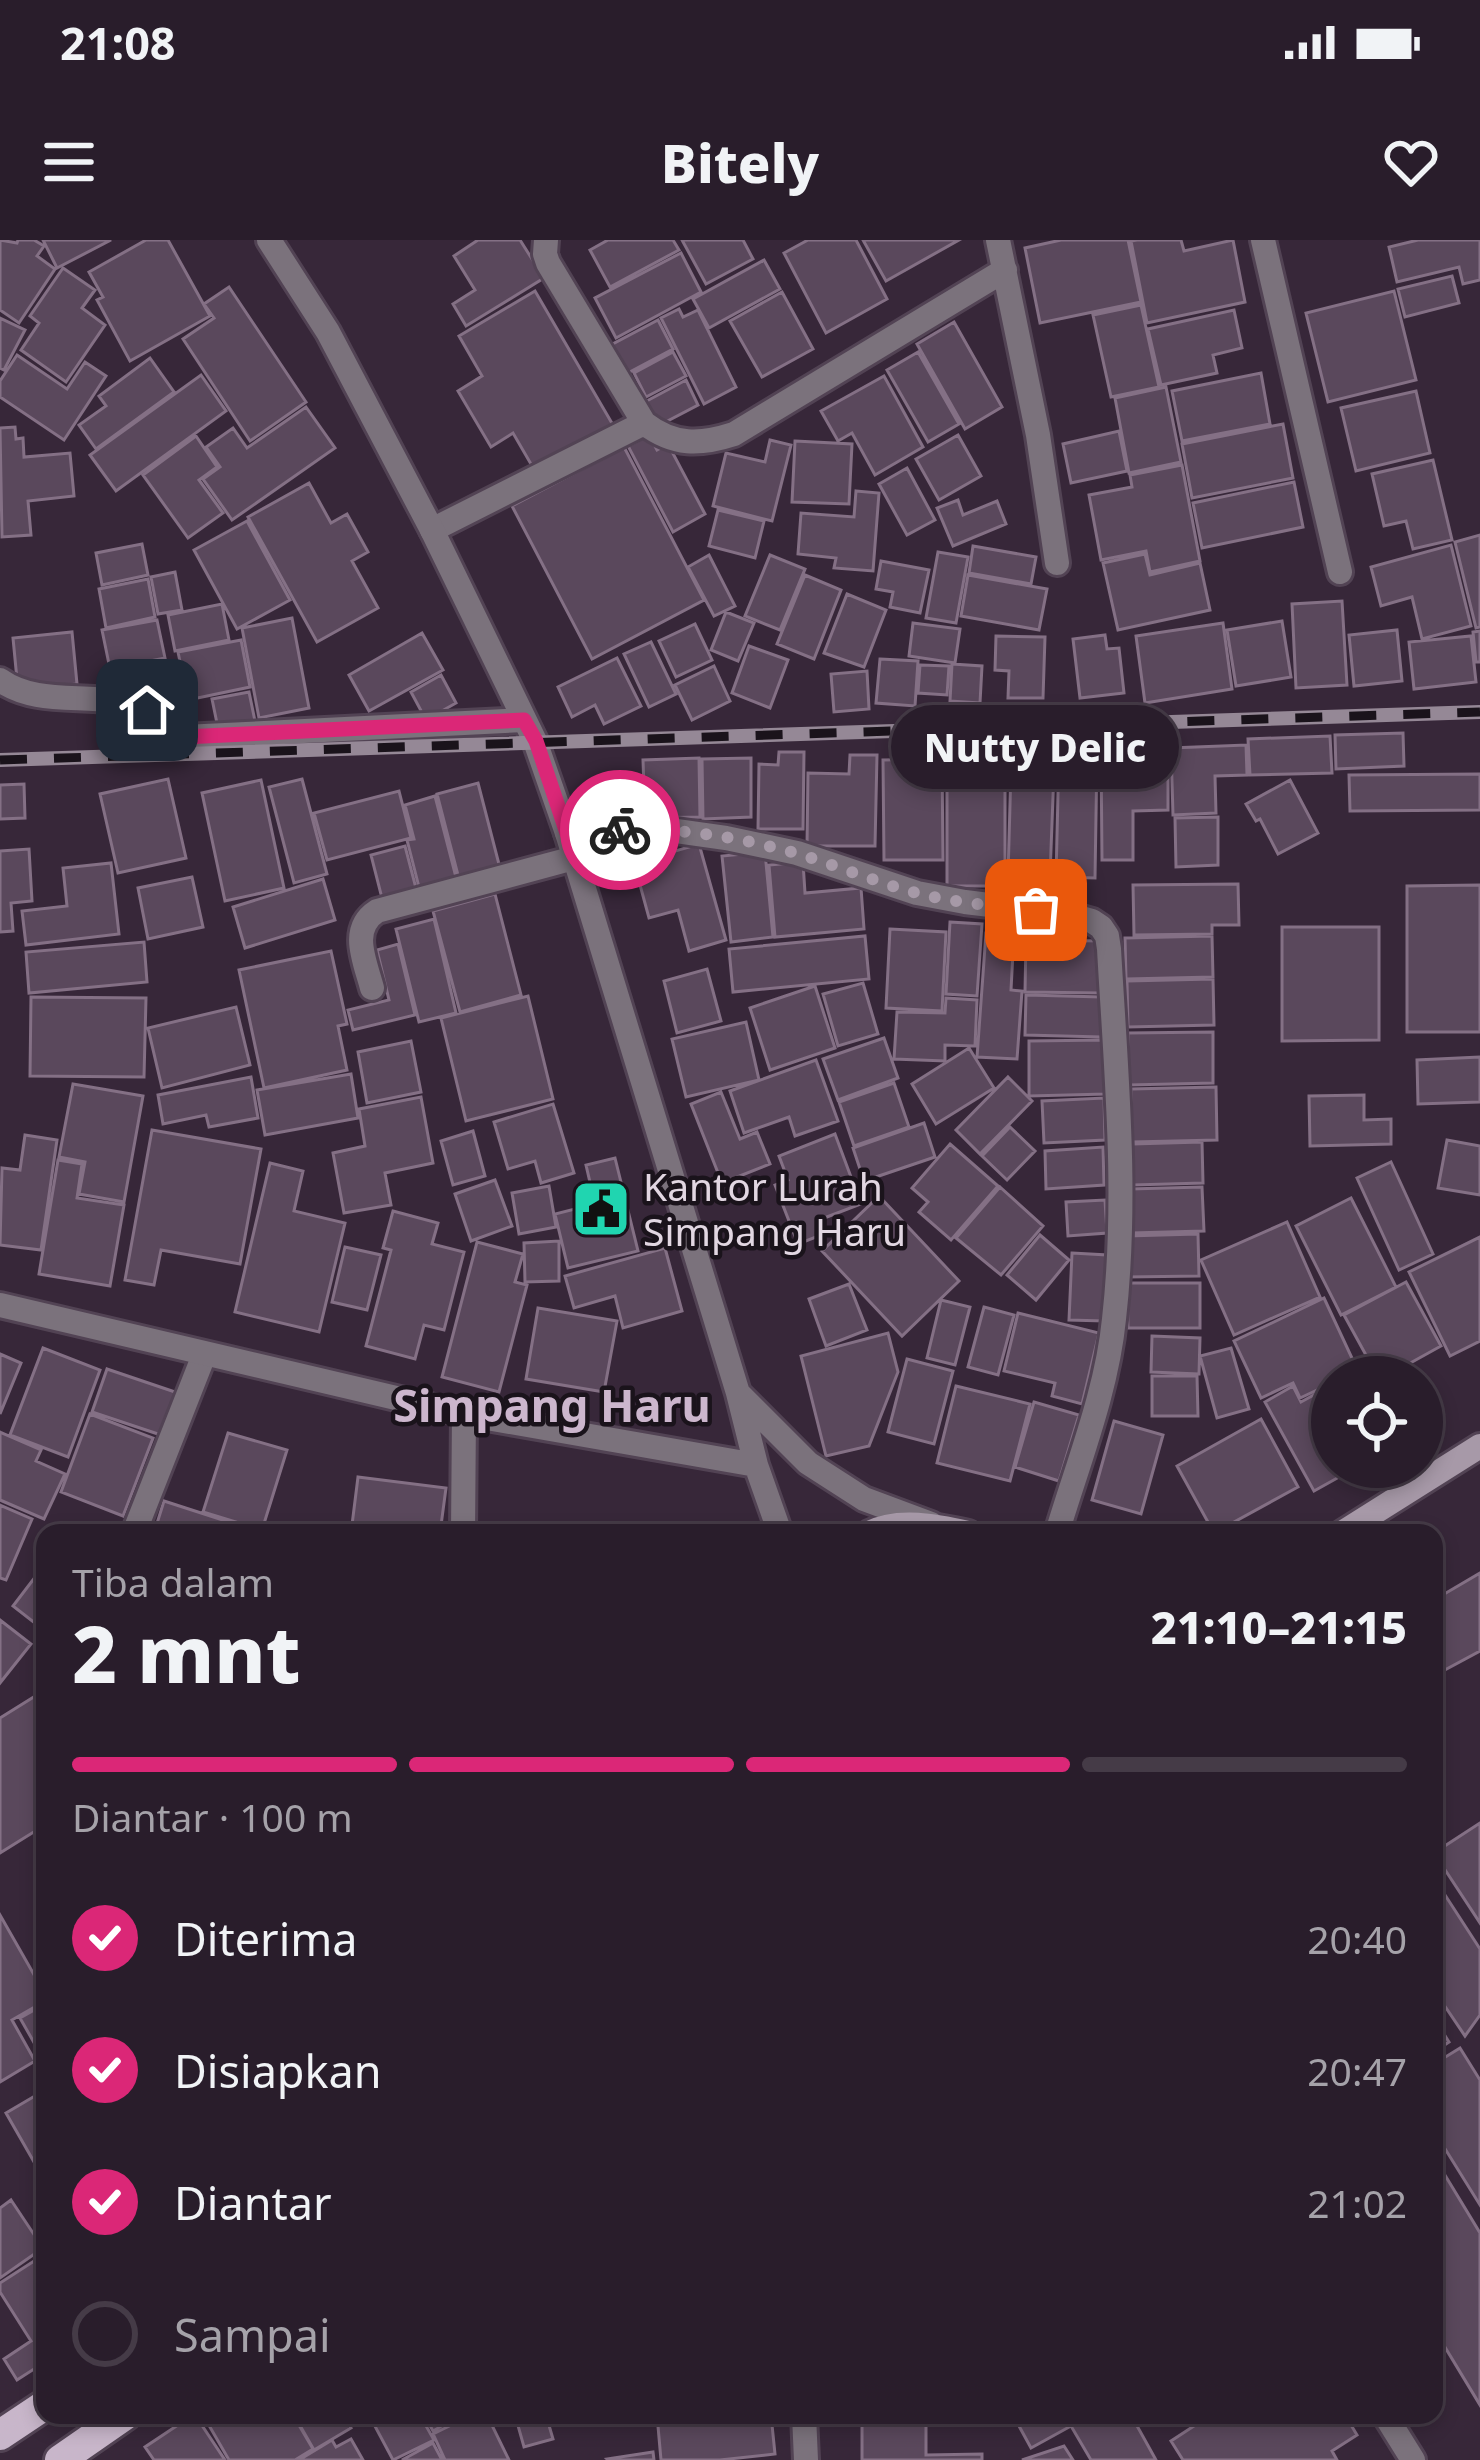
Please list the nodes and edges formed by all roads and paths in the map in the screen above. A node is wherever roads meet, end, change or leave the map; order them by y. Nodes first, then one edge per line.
1 (269, 240) edge
2 (546, 240) edge
3 (998, 240) edge
4 (1262, 240) edge
5 (1005, 270) junction
6 (644, 424) junction
7 (432, 530) junction
8 (1058, 563) dead end
9 (1340, 572) dead end
10 (0, 680) edge
11 (524, 720) junction
12 (571, 845) junction
13 (372, 988) dead end
14 (0, 1305) edge
15 (204, 1354) junction
16 (738, 1393) junction
17 (464, 1414) junction
18 (1480, 1446) edge
19 (756, 1465) junction
20 (138, 1524) edge
21 (463, 1524) edge
22 (777, 1524) edge
23 (932, 1524) edge
24 (1060, 1524) edge
25 (1356, 1524) edge
26 (36, 2411) edge
27 (112, 2424) edge
28 (804, 2424) edge
29 (1391, 2424) edge
30 (0, 2435) edge
31 (60, 2460) edge
32 (806, 2460) edge
33 (1413, 2460) edge

1 - 7 street
2 - 6 street
3 - 5 street
4 - 9 street
5 - 6 street
5 - 8 street
6 - 7 street
7 - 11 street
10 - 11 street
11 - 12 street
12 - 13 street
12 - 16 street
12 - 24 street
14 - 15 street
15 - 17 street
15 - 20 street
16 - 19 street
16 - 23 street
17 - 19 street
17 - 21 street
18 - 25 main road
19 - 22 street
26 - 30 main road
27 - 31 main road
28 - 32 street
29 - 33 street

